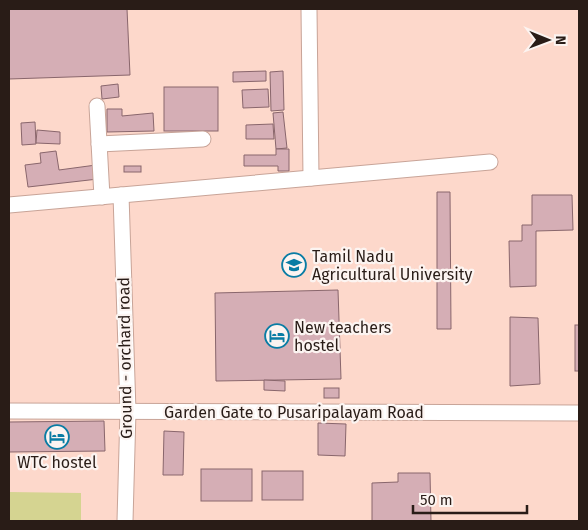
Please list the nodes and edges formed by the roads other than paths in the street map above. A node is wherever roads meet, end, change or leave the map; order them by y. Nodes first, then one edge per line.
1 (309, 9) edge
2 (97, 106) dead end
3 (203, 140) dead end
4 (99, 144) junction
5 (490, 162) dead end
6 (312, 178) junction
7 (121, 195) junction
8 (102, 197) junction
9 (9, 205) edge
10 (128, 410) junction
11 (9, 412) edge
12 (579, 413) edge
13 (125, 521) edge

1 - 6 street
2 - 4 street
3 - 4 street
4 - 8 street
5 - 6 street
6 - 7 street
7 - 8 street
7 - 10 street, Ground - orchard road
8 - 9 street
10 - 11 street, Garden Gate to Pusaripalayam Road
10 - 12 street, Garden Gate to Pusaripalayam Road
10 - 13 street, Ground - orchard road

